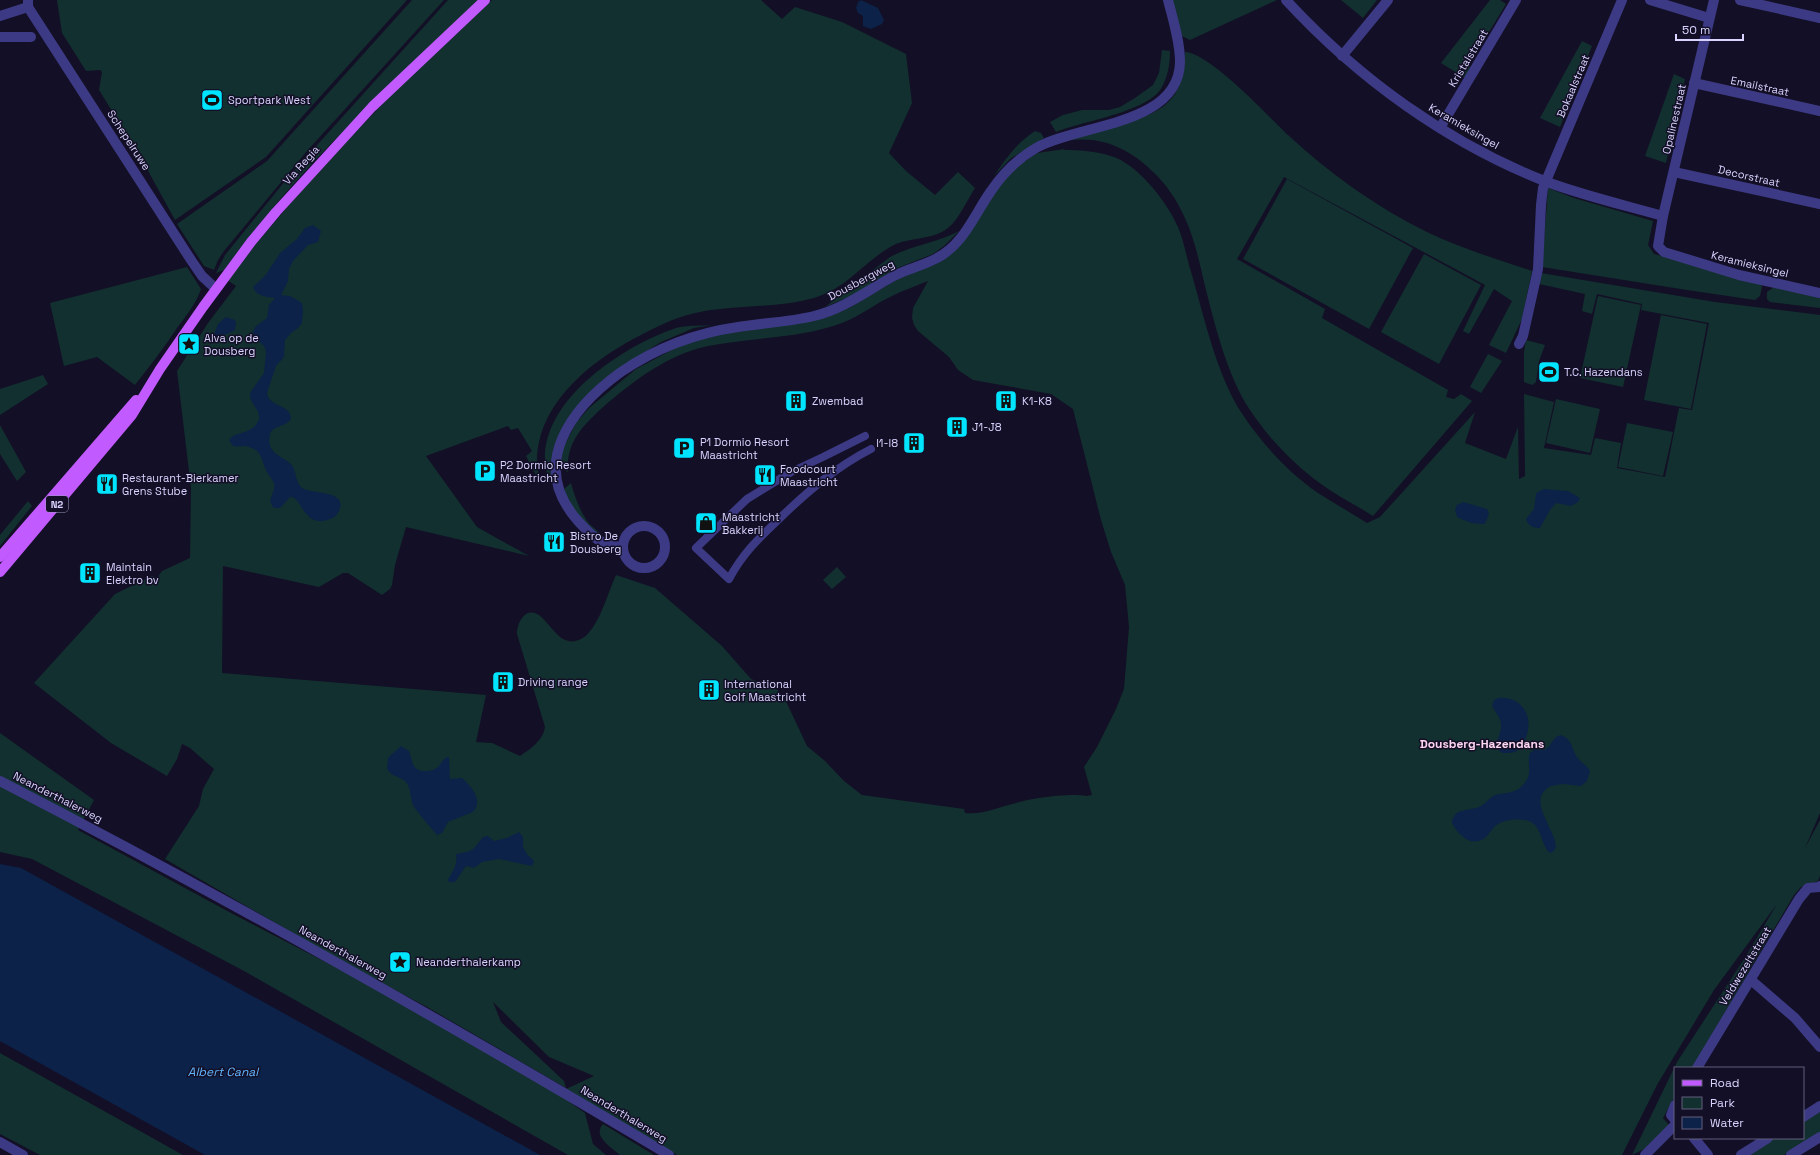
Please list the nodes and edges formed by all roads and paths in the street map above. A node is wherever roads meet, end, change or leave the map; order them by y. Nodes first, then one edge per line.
1 (485, 0) edge
2 (1168, 0) edge
3 (1286, 0) edge
4 (1388, 0) edge
5 (1516, 0) edge
6 (1622, 0) edge
7 (1650, 0) edge
8 (1714, 0) edge
9 (1740, 0) edge
10 (28, 4) edge
11 (0, 16) edge
12 (1709, 18) junction
13 (1820, 18) edge
14 (0, 37) edge
15 (31, 37) dead end
16 (1342, 56) junction
17 (1694, 83) junction
18 (1820, 111) edge
19 (1440, 128) junction
20 (1674, 172) junction
21 (1545, 185) junction
22 (1820, 204) edge
23 (1663, 216) junction
24 (1657, 243) joint
25 (216, 288) junction
26 (1820, 294) edge
27 (1519, 344) dead end
28 (113, 432) junction
29 (865, 436) dead end
30 (871, 449) dead end
31 (622, 547) junction
32 (0, 557) edge
33 (0, 572) edge
34 (0, 781) edge
35 (1820, 887) edge
36 (1751, 980) junction
37 (1820, 1047) edge
38 (1699, 1067) edge
39 (1820, 1106) edge
40 (1674, 1107) edge
41 (1804, 1116) edge
42 (1674, 1118) edge
43 (1674, 1126) edge
44 (1820, 1137) edge
45 (1695, 1139) edge
46 (1766, 1139) edge
47 (0, 1142) edge
48 (1794, 1154) edge
49 (23, 1155) edge
50 (669, 1155) edge
51 (1645, 1155) edge
52 (1708, 1155) edge
53 (1741, 1155) edge

1 - 25 main road, Via Regia
2 - 31 street, Dousbergweg
3 - 16 street, Keramieksingel
4 - 16 street
5 - 19 street, Kristalstraat
6 - 21 street, Bokaalstraat
7 - 12 street
8 - 12 street, Opalinestraat
9 - 13 street
10 - 11 street
10 - 25 street, Schepelruwe
12 - 17 street, Opalinestraat
14 - 15 street
16 - 19 street, Keramieksingel
17 - 18 street, Emailstraat
17 - 20 street, Opalinestraat
19 - 21 street, Keramieksingel
20 - 22 street, Decorstraat
20 - 23 street, Opalinestraat
21 - 23 street, Keramieksingel
21 - 27 street, Bokaalstraat
23 - 24 street, Opalinestraat
24 - 26 street, Keramieksingel
25 - 28 main road, Via Regia
28 - 32 main road, N2
28 - 33 main road, N2
29 - 30 street
31 - 31 street
34 - 50 street, Neanderthalerweg
35 - 36 street, Veldwezeltstraat
36 - 37 street
36 - 38 street, Veldwezeltstraat
39 - 41 street
40 - 42 street
43 - 51 street
44 - 48 street
45 - 52 street
46 - 53 street
47 - 49 street

